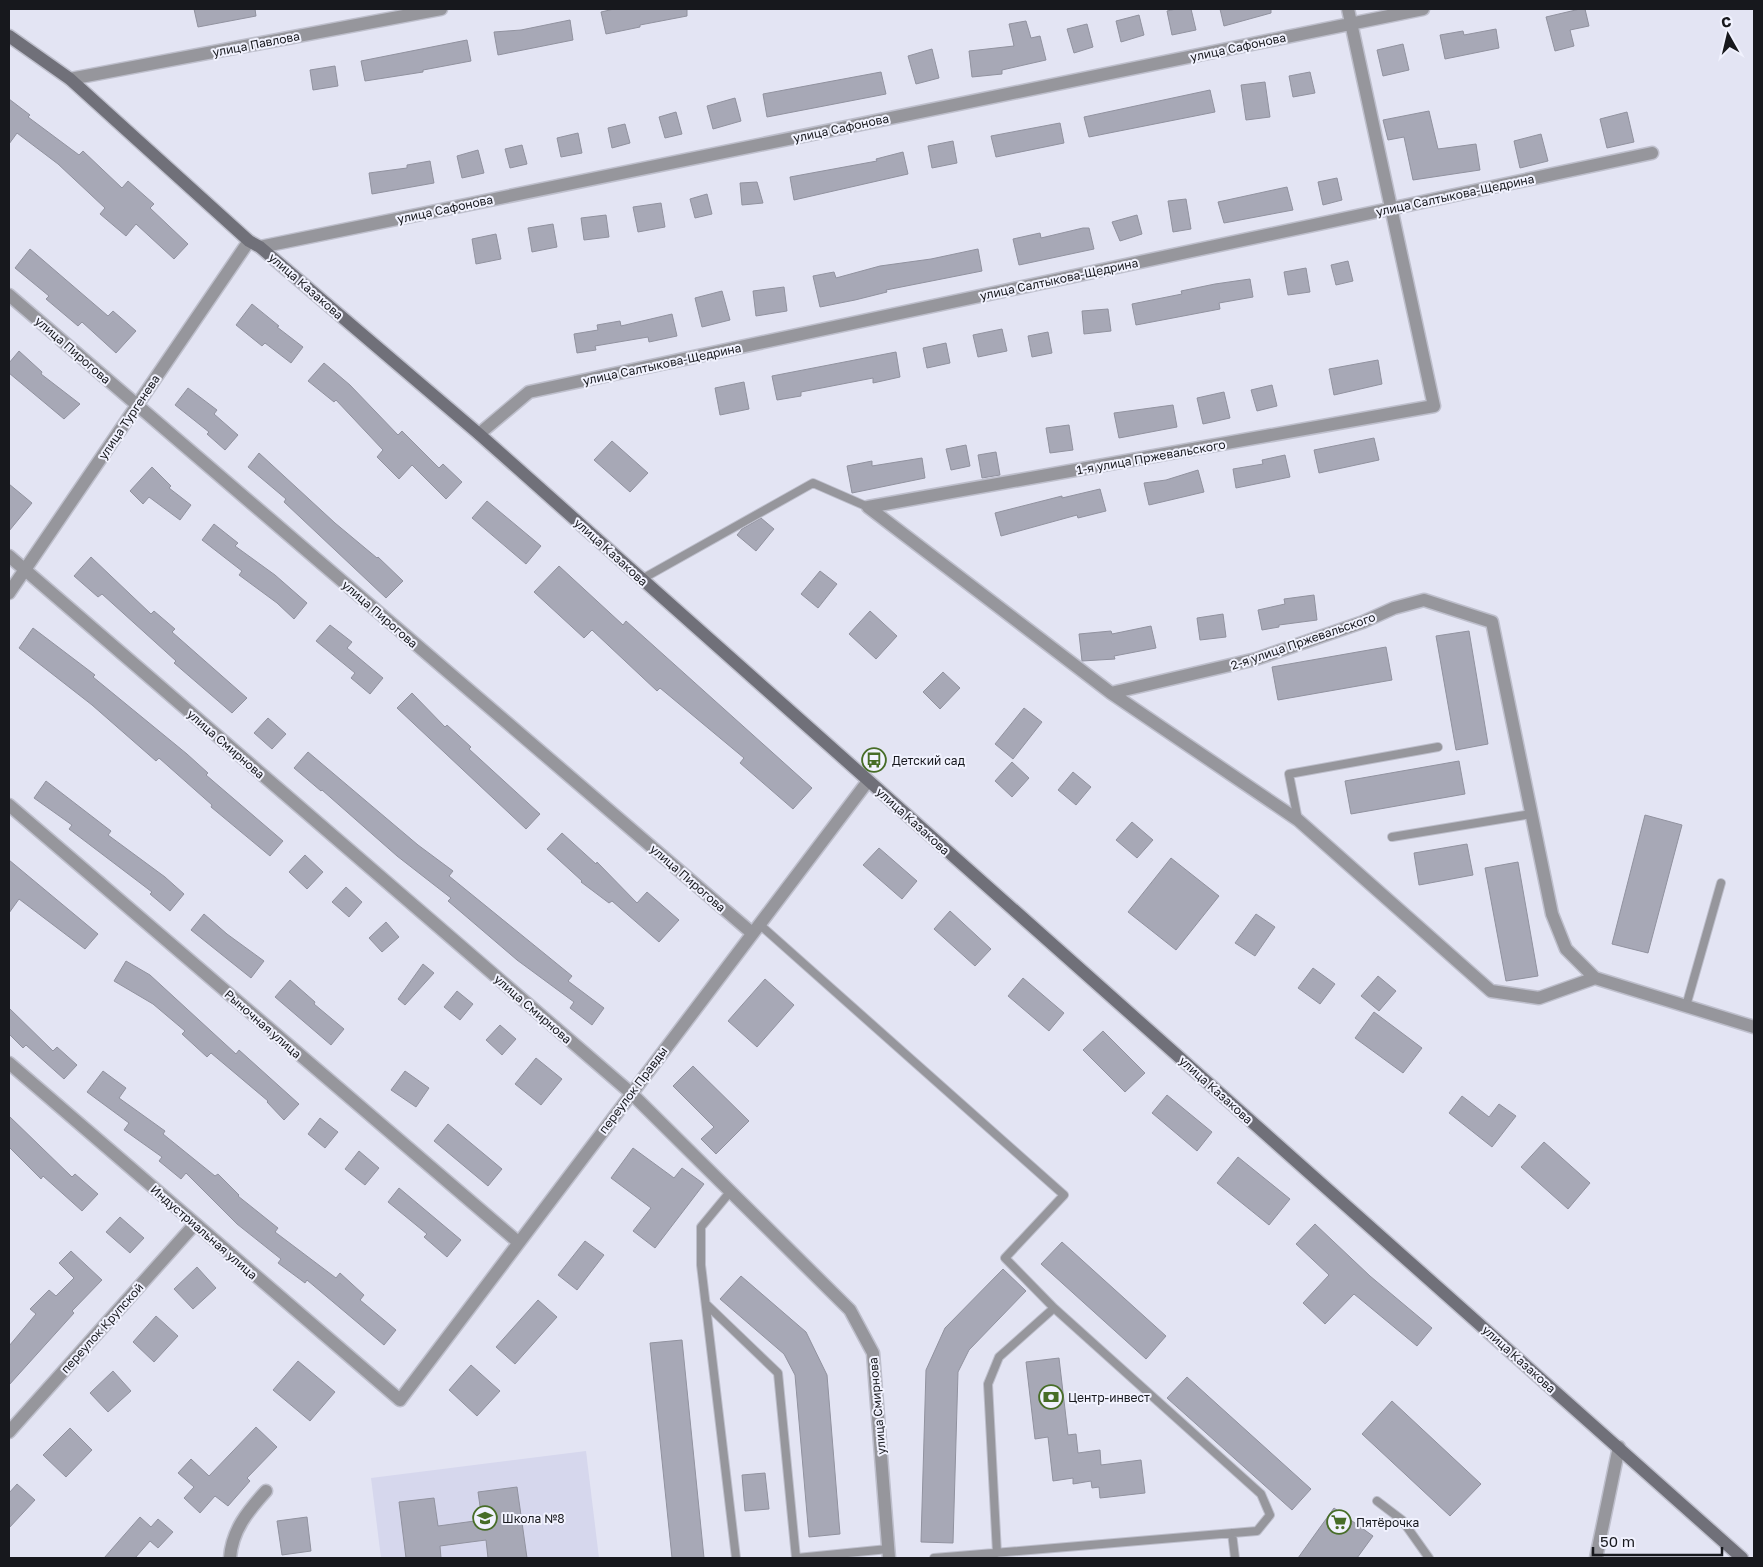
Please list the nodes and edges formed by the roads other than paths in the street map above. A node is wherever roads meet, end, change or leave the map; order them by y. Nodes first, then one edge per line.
1 (441, 9) edge
2 (1348, 9) edge
3 (1423, 9) edge
4 (1352, 24) junction
5 (9, 36) edge
6 (70, 79) junction
7 (1652, 153) dead end
8 (1392, 209) junction
9 (255, 244) junction
10 (9, 295) edge
11 (137, 405) junction
12 (479, 434) junction
13 (868, 507) junction
14 (9, 556) edge
15 (25, 569) junction
16 (642, 579) junction
17 (9, 593) edge
18 (1111, 693) junction
19 (1438, 747) dead end
20 (868, 781) junction
21 (9, 806) edge
22 (1531, 814) junction
23 (1298, 820) junction
24 (1392, 837) dead end
25 (1721, 883) dead end
26 (756, 928) junction
27 (1595, 978) junction
28 (1686, 1006) junction
29 (1754, 1027) edge
30 (9, 1063) edge
31 (631, 1093) junction
32 (730, 1192) junction
33 (195, 1224) junction
34 (518, 1242) junction
35 (706, 1304) junction
36 (1054, 1308) junction
37 (400, 1400) joint
38 (9, 1432) edge
39 (1619, 1447) junction
40 (266, 1491) dead end
41 (1377, 1501) dead end
42 (1232, 1533) junction
43 (888, 1553) edge
44 (997, 1553) junction
45 (230, 1558) edge
46 (736, 1558) edge
47 (796, 1558) edge
48 (934, 1558) edge
49 (1235, 1558) edge
50 (1430, 1558) edge
51 (1596, 1558) edge
52 (1742, 1558) edge

1 - 6 street, улица Павлова
2 - 4 street
3 - 4 street, улица Сафонова
4 - 8 street
4 - 9 street, улица Сафонова
5 - 6 main road, улица Казакова
6 - 9 main road, улица Казакова
7 - 8 street, улица Салтыкова-Щедрина
8 - 12 street, улица Салтыкова-Щедрина
8 - 13 street, 1-я улица Пржевальского
9 - 11 street, улица Тургенева
9 - 12 main road, улица Казакова
10 - 11 street, улица Пирогова
11 - 15 street, улица Тургенева
11 - 26 street, улица Пирогова
12 - 16 main road, улица Казакова
13 - 16 lane
13 - 18 street
14 - 15 street, улица Смирнова
15 - 17 street, улица Тургенева
15 - 31 street, улица Смирнова
16 - 20 main road, улица Казакова
18 - 22 street, 2-я улица Пржевальского
18 - 23 street
19 - 23 lane
20 - 26 street, переулок Правды
20 - 39 main road, улица Казакова
21 - 34 street, Рыночная улица
22 - 24 lane
22 - 27 street
23 - 27 street
25 - 28 lane
26 - 31 street, переулок Правды
26 - 36 lane
27 - 28 street
28 - 29 street
30 - 33 street, Индустриальная улица
31 - 32 street, улица Смирнова
31 - 34 street, переулок Правды
32 - 35 lane
32 - 43 street, улица Смирнова
33 - 37 street, Индустриальная улица
33 - 38 street, переулок Крупской
34 - 37 street, переулок Правды
35 - 46 lane
35 - 47 lane
36 - 42 lane
36 - 44 lane
39 - 51 street
39 - 52 main road, улица Казакова
40 - 45 street
41 - 50 lane
42 - 44 lane
42 - 49 lane
43 - 47 lane
44 - 48 lane

